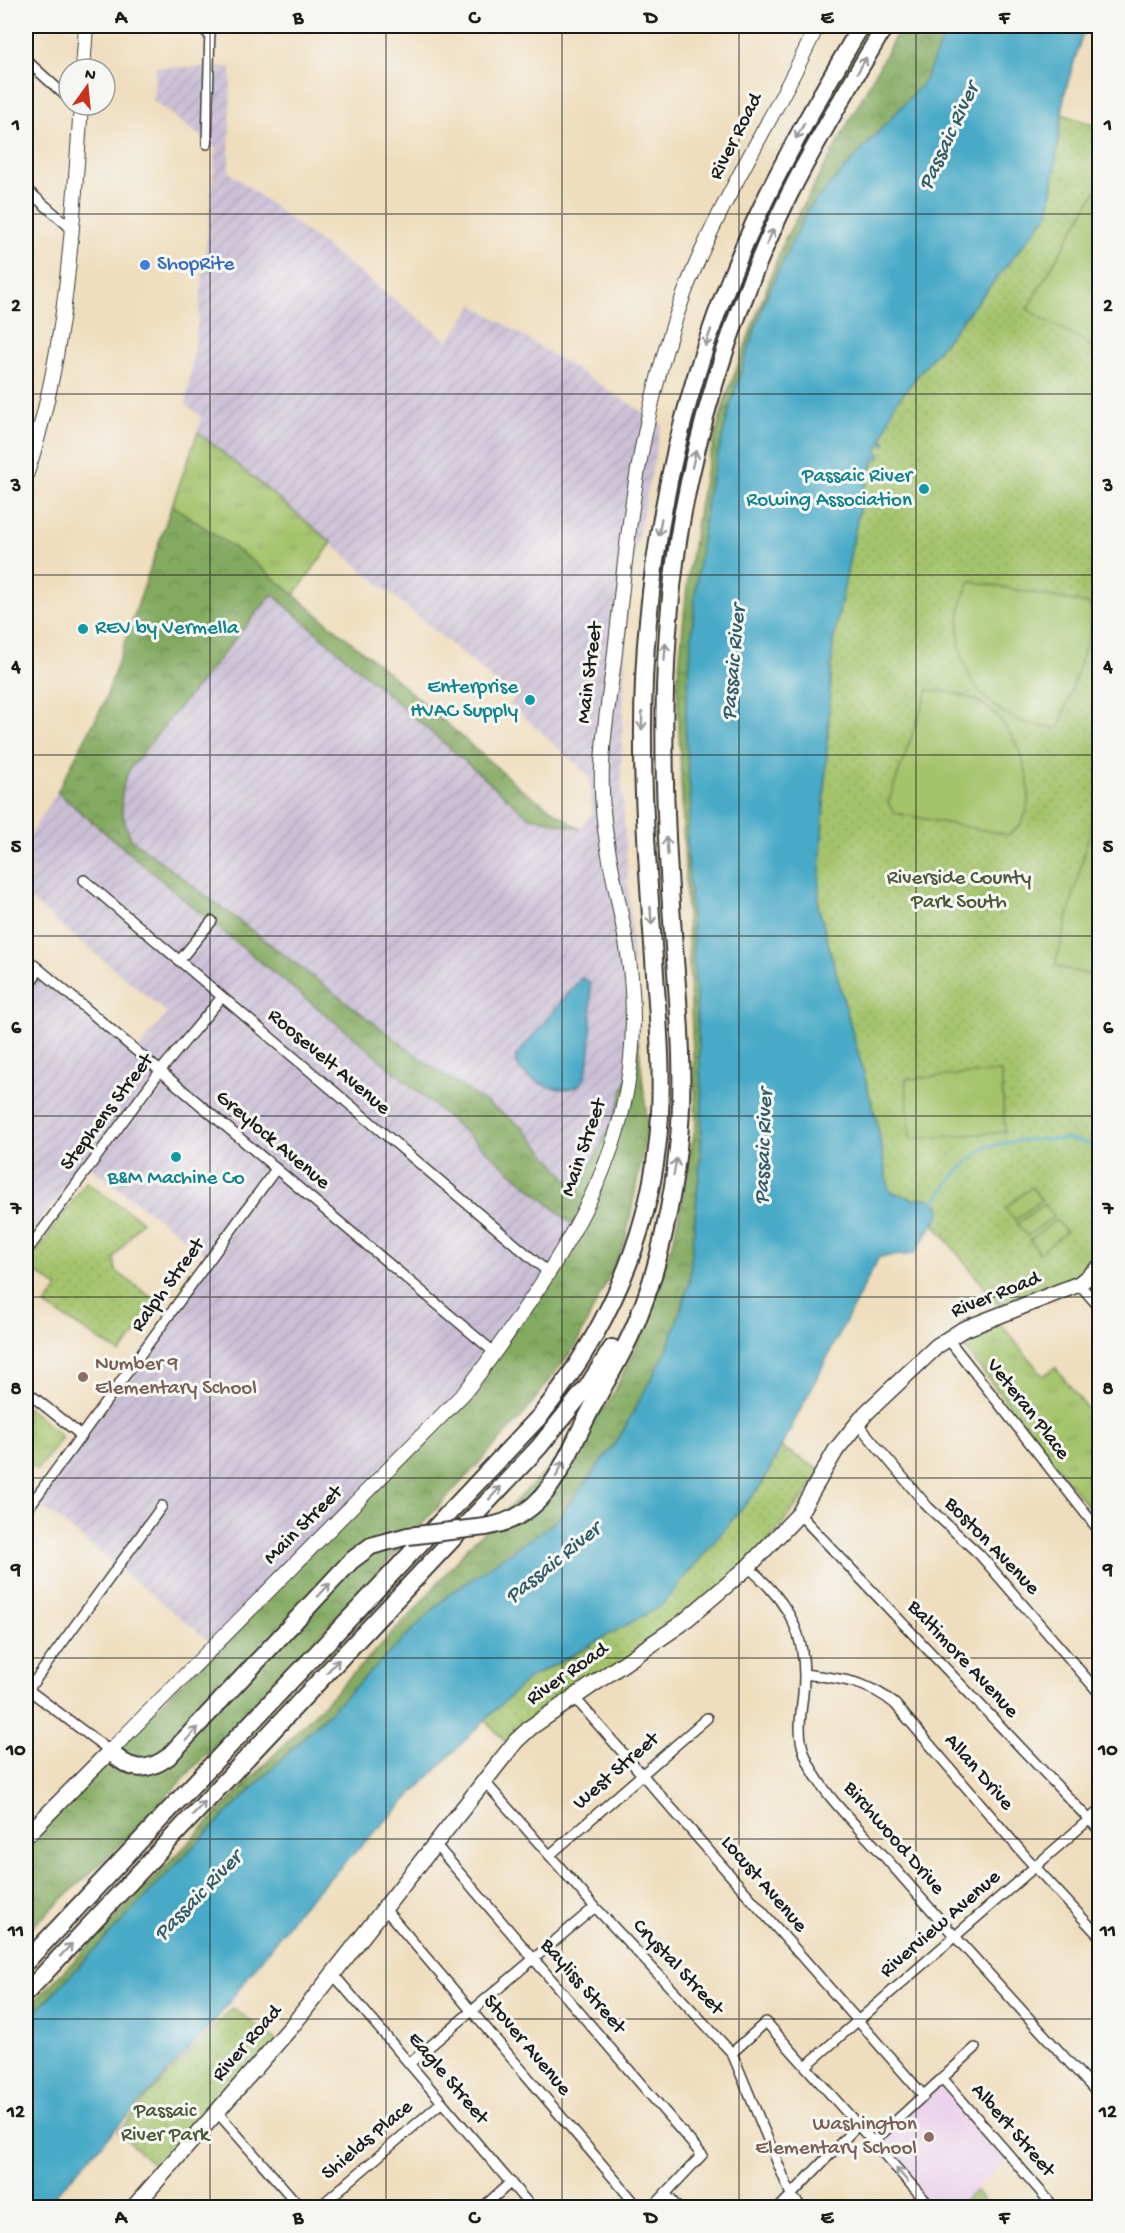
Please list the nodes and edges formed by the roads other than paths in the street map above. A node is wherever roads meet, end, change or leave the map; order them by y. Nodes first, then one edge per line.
1 (86, 26) edge
2 (199, 26) edge
3 (856, 26) edge
4 (861, 26) edge
5 (885, 26) edge
6 (813, 27) edge
7 (210, 30) edge
8 (84, 57) edge
9 (26, 60) edge
10 (57, 88) edge
11 (820, 97) junction
12 (78, 117) edge
13 (207, 144) dead end
14 (26, 189) edge
15 (72, 229) junction
16 (694, 268) joint
17 (26, 476) edge
18 (84, 880) dead end
19 (212, 921) dead end
20 (26, 958) edge
21 (179, 961) junction
22 (39, 970) junction
23 (26, 989) edge
24 (222, 997) junction
25 (161, 1070) junction
26 (276, 1169) junction
27 (663, 1224) junction
28 (26, 1252) edge
29 (1100, 1267) edge
30 (549, 1273) junction
31 (1079, 1284) junction
32 (1100, 1308) edge
33 (948, 1339) junction
34 (495, 1353) junction
35 (26, 1391) edge
36 (858, 1424) junction
37 (82, 1436) junction
38 (162, 1506) dead end
39 (26, 1511) edge
40 (799, 1514) junction
41 (1100, 1532) edge
42 (748, 1567) junction
43 (804, 1674) junction
44 (27, 1689) edge
45 (1100, 1694) edge
46 (574, 1697) junction
47 (707, 1718) dead end
48 (110, 1751) junction
49 (643, 1774) junction
50 (484, 1781) junction
51 (1100, 1810) edge
52 (168, 1812) junction
53 (1089, 1820) junction
54 (1100, 1831) edge
55 (26, 1836) edge
56 (434, 1842) junction
57 (550, 1854) junction
58 (1035, 1867) junction
59 (595, 1907) junction
60 (384, 1908) junction
61 (1100, 1937) edge
62 (955, 1938) junction
63 (26, 1950) edge
64 (533, 1958) junction
65 (26, 1962) edge
66 (333, 1974) junction
67 (26, 1993) edge
68 (473, 2010) junction
69 (859, 2022) junction
70 (975, 2048) dead end
71 (732, 2053) junction
72 (410, 2063) junction
73 (806, 2066) junction
74 (943, 2079) junction
75 (924, 2096) junction
76 (1100, 2096) edge
77 (442, 2102) junction
78 (217, 2112) junction
79 (857, 2126) junction
80 (873, 2142) junction
81 (511, 2182) junction
82 (665, 2193) junction
83 (791, 2195) junction
84 (133, 2208) edge
85 (301, 2208) edge
86 (318, 2208) edge
87 (482, 2208) edge
88 (532, 2208) edge
89 (639, 2208) edge
90 (652, 2208) edge
91 (678, 2208) edge
92 (779, 2208) edge
93 (802, 2208) edge
94 (932, 2208) edge
95 (1055, 2208) edge

1 - 8 street
2 - 7 street
3 - 11 highway
4 - 11 highway
27 -> 5 highway
6 - 16 street, River Road
7 - 13 street
9 - 10 street
11 -> 52 highway
12 - 15 street
14 - 15 street
15 - 17 street
16 - 30 street, Main Street
18 - 21 street, Roosevelt Avenue
19 - 21 street
20 - 22 street, Greylock Avenue
21 - 24 street, Roosevelt Avenue
22 - 23 street
22 - 25 street, Greylock Avenue
24 - 25 street, Stephens Street
24 - 30 street, Roosevelt Avenue
25 - 26 street, Greylock Avenue
25 - 28 street, Stephens Street
26 - 34 street, Greylock Avenue
26 - 37 street, Ralph Street
48 -> 27 highway, bridge
67 -> 27 highway
29 - 31 main road, River Road
30 - 34 street, Main Street
31 - 32 street
31 - 33 main road, River Road
33 - 36 main road, River Road
33 - 41 street, Veteran Place
34 - 48 street, Main Street
35 - 37 street
36 - 40 main road, River Road
36 - 45 street, Boston Avenue
37 - 39 street, Ralph Street
38 - 44 street
40 - 42 main road, River Road
40 - 53 street, Baltimore Avenue
42 - 43 street, Birchwood Drive
42 - 46 main road, River Road
43 - 58 street, Allan Drive
43 - 62 street, Birchwood Drive
44 - 48 street
46 - 49 street, Locust Avenue
46 - 50 main road, River Road
47 - 49 street, West Street
48 - 55 main road, Main Street
49 - 57 street, West Street
49 - 69 street, Locust Avenue
50 - 56 main road, River Road
50 - 57 street, Crystal Street
51 - 53 street, Riverview Avenue
52 - 63 highway
52 - 65 highway
53 - 54 street, Baltimore Avenue
53 - 58 street, Riverview Avenue
56 - 60 main road, River Road
56 - 64 street, Bayliss Street
57 - 59 street, Crystal Street
58 - 61 street, Allan Drive
58 - 62 street, Riverview Avenue
59 - 64 street
59 - 71 street, Crystal Street
60 - 66 main road, River Road
60 - 68 street, Stover Avenue
62 - 69 street, Riverview Avenue
62 - 76 street, Birchwood Drive
64 - 68 street
64 - 82 street, Bayliss Street
66 - 72 street, Eagle Street
66 - 78 main road, River Road
68 - 72 street
68 - 89 street, Stover Avenue
69 - 73 street, Riverview Avenue
69 - 75 street, Locust Avenue
70 - 74 street
71 - 73 street
71 - 83 street, Crystal Street
72 - 77 street, Eagle Street
73 - 79 street
74 - 75 street
74 - 95 street, Albert Street
75 - 80 street
77 - 81 street, Eagle Street
77 - 86 street, Shields Place
78 - 84 main road, River Road
78 - 85 street
79 - 80 street
79 - 83 street
94 -> 80 street
81 - 87 street
81 - 88 street, Eagle Street
82 - 90 street
82 - 91 street
83 - 92 street
83 - 93 street, Crystal Street

